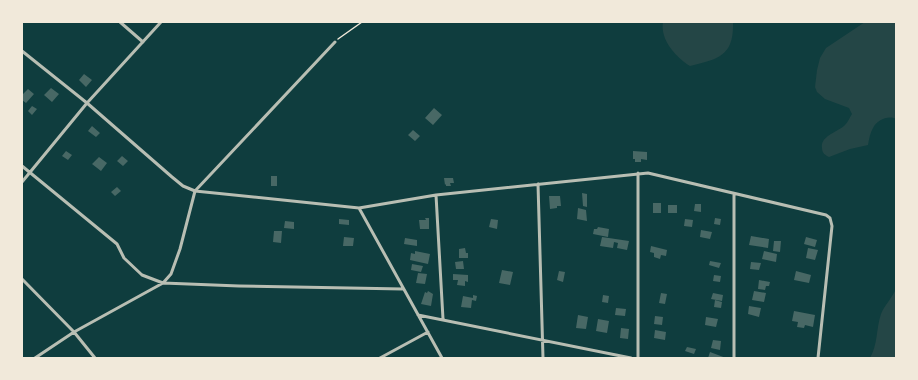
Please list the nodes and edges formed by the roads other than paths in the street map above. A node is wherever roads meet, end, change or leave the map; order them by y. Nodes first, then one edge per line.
1 (120, 22) edge
2 (161, 22) edge
3 (143, 42) junction
4 (335, 42) road end
5 (22, 51) edge
6 (87, 103) junction
7 (22, 166) edge
8 (30, 172) junction
9 (638, 174) junction
10 (22, 182) edge
11 (538, 184) junction
12 (195, 192) junction
13 (734, 194) junction
14 (436, 195) junction
15 (359, 208) junction
16 (22, 278) edge
17 (163, 283) junction
18 (403, 289) junction
19 (418, 315) junction
20 (443, 319) junction
21 (74, 332) junction
22 (428, 332) junction
23 (543, 339) junction
24 (35, 358) edge
25 (95, 358) edge
26 (380, 358) edge
27 (442, 358) edge
28 (543, 358) edge
29 (631, 358) edge
30 (638, 358) edge
31 (734, 358) edge
32 (818, 358) edge

1 - 3 street
2 - 3 street
3 - 6 street
4 - 12 street
5 - 6 street
6 - 8 street
6 - 12 street
7 - 8 street
8 - 10 street
8 - 17 street
9 - 11 street
9 - 13 street
9 - 30 street
11 - 14 street
11 - 23 street
12 - 15 street
12 - 17 street
13 - 31 street
13 - 32 street
14 - 15 street
14 - 20 street
15 - 18 street
16 - 21 street
17 - 18 street
17 - 21 street
18 - 19 street
19 - 20 street
19 - 22 street
20 - 23 street
21 - 24 street
21 - 25 street
22 - 26 street
22 - 27 street
23 - 28 street
23 - 29 street

